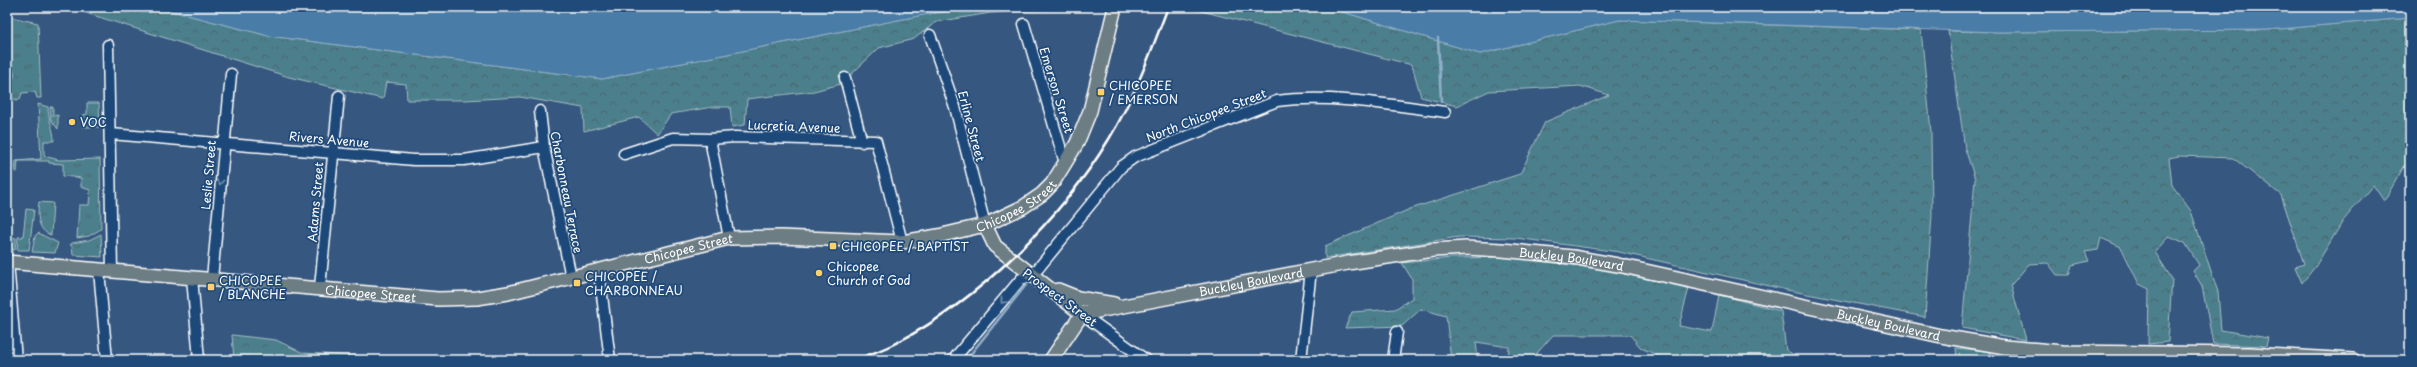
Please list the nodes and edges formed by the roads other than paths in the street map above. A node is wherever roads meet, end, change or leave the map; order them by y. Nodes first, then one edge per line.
1 (1115, 7) edge
2 (1024, 24) dead end
3 (930, 35) dead end
4 (108, 46) dead end
5 (231, 74) dead end
6 (845, 78) dead end
7 (339, 96) dead end
8 (540, 111) dead end
9 (1445, 112) dead end
10 (111, 134) junction
11 (710, 139) junction
12 (862, 142) junction
13 (224, 143) junction
14 (544, 148) junction
15 (332, 153) junction
16 (624, 154) dead end
17 (1065, 162) junction
18 (985, 225) junction
19 (729, 238) junction
20 (902, 242) junction
21 (7, 262) edge
22 (1311, 270) junction
23 (106, 271) junction
24 (599, 271) junction
25 (192, 277) junction
26 (571, 277) junction
27 (212, 279) junction
28 (1037, 280) junction
29 (320, 287) junction
30 (1130, 305) junction
31 (1082, 314) junction
32 (1397, 332) dead end
33 (2057, 352) junction
34 (16, 360) edge
35 (107, 360) edge
36 (199, 360) edge
37 (610, 360) edge
38 (953, 360) edge
39 (1051, 360) edge
40 (1146, 360) edge
41 (1301, 360) edge
42 (1393, 360) edge
43 (2037, 360) edge
44 (2353, 360) edge

1 - 17 main road, Chicopee Street
2 - 17 street, Emerson Street
3 - 18 street, Erline Street
4 - 10 street
5 - 13 street, Leslie Street
6 - 12 street
7 - 15 street, Adams Street
8 - 14 street, Charbonneau Terrace
9 - 28 street, North Chicopee Street
10 - 13 street, Rivers Avenue
10 - 23 street
11 - 12 street, Lucretia Avenue
11 - 16 street, Lucretia Avenue
11 - 19 street
12 - 20 street, Lucretia Avenue
13 - 15 street, Rivers Avenue
13 -> 27 street, Leslie Street
14 - 15 street, Rivers Avenue
14 - 26 street, Charbonneau Terrace
15 - 29 street, Adams Street
17 - 18 main road, Chicopee Street
18 - 20 main road, Chicopee Street
18 - 28 main road, Prospect Street
19 - 20 main road, Chicopee Street
19 - 24 main road, Chicopee Street
21 - 23 main road, Chicopee Street
21 - 34 street
22 - 30 main road, Buckley Boulevard
22 - 33 main road, Buckley Boulevard
22 - 41 street
23 - 25 main road, Chicopee Street
23 - 35 street
24 - 26 main road, Chicopee Street
24 - 37 street
25 - 27 main road, Chicopee Street
25 - 36 street
26 - 29 main road, Chicopee Street
27 - 29 main road, Chicopee Street
28 - 30 main road
28 - 31 main road, Prospect Street
28 -> 38 street
30 - 31 main road, Buckley Boulevard
31 - 39 main road
31 - 40 street, Prospect Street
32 - 42 street
33 - 43 street
33 - 44 main road

